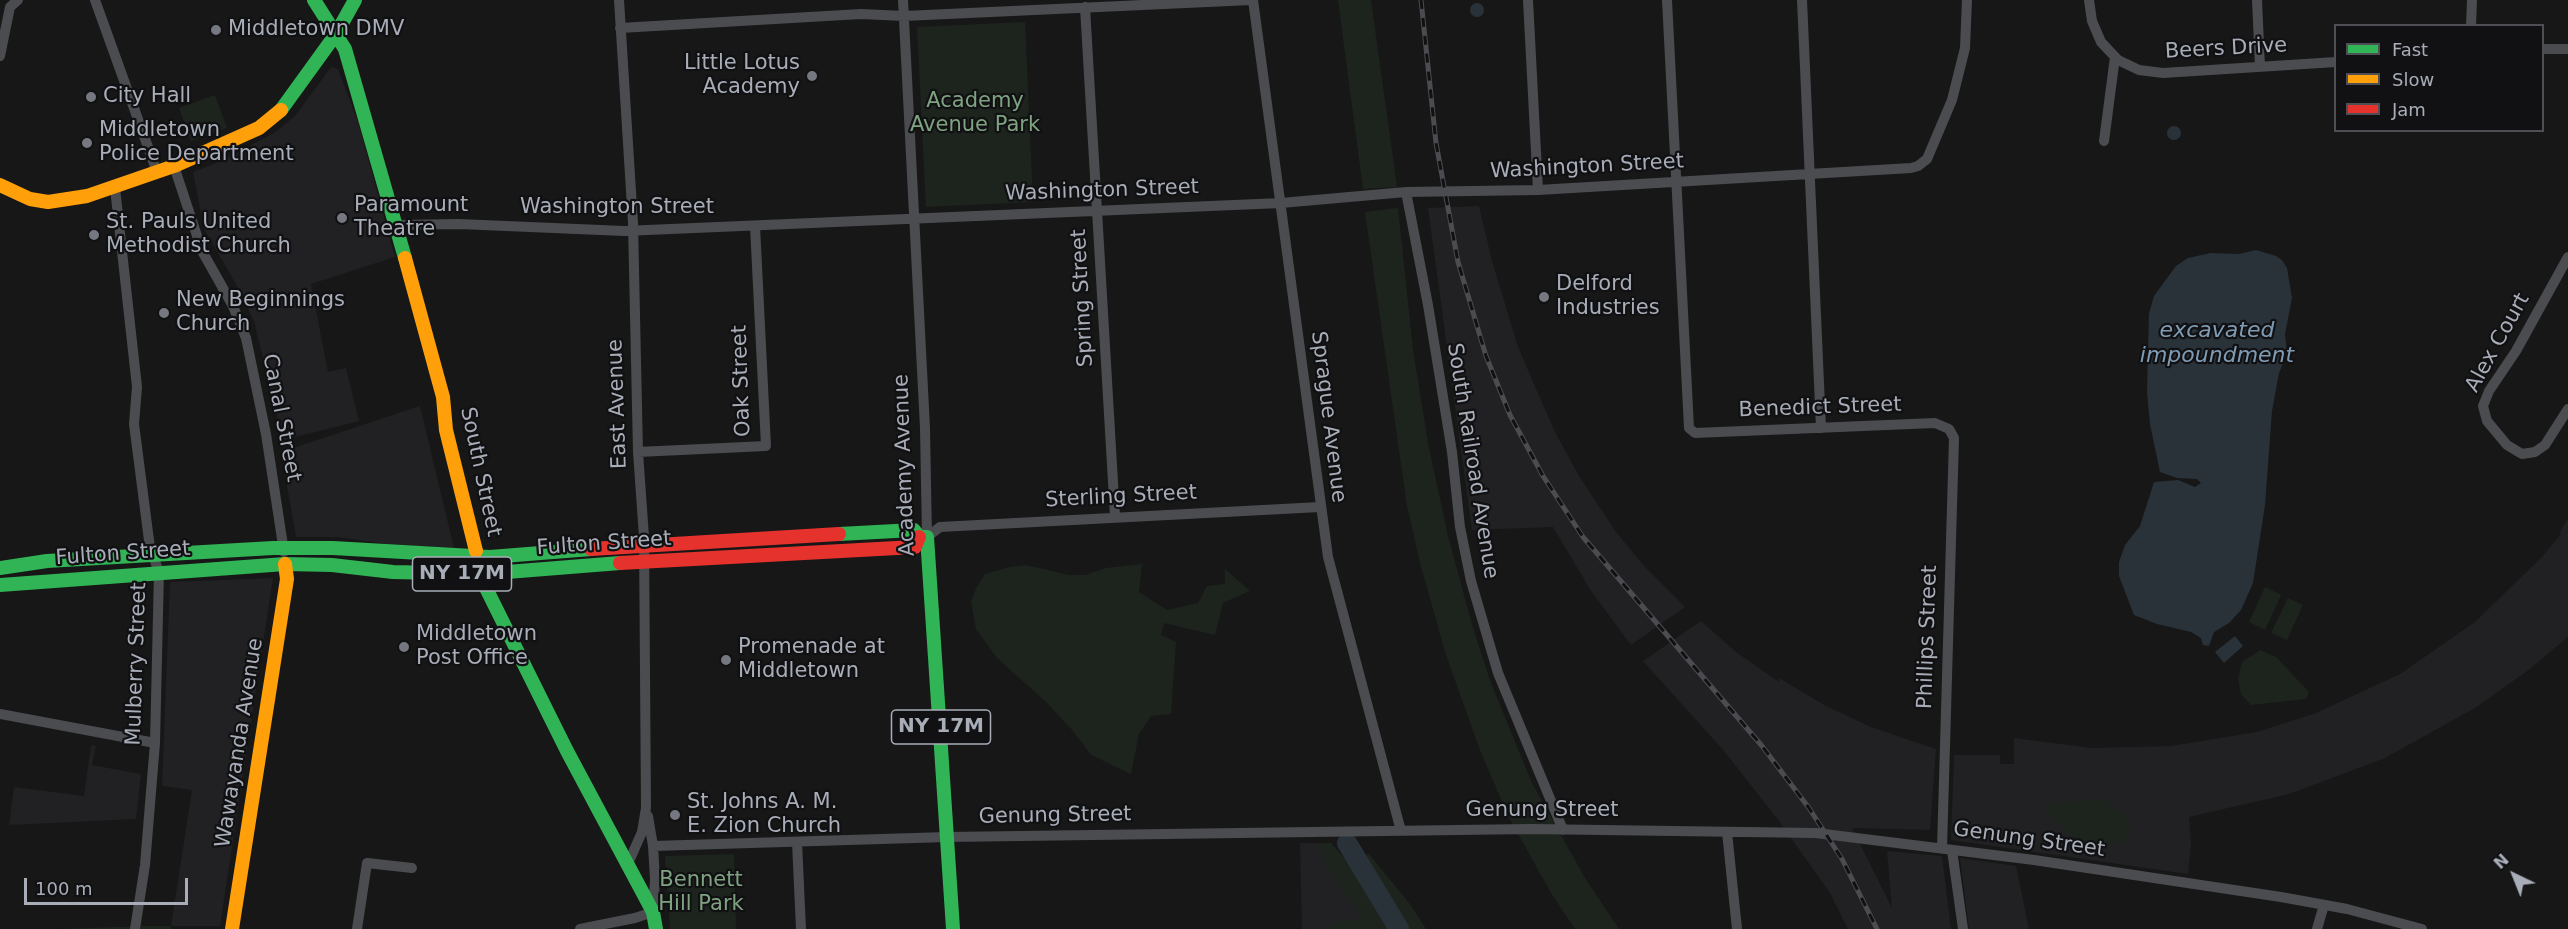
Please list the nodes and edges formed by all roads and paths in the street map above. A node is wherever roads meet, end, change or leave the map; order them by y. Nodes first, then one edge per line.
1 (18, 0) edge
2 (95, 0) edge
3 (314, 0) edge
4 (355, 0) edge
5 (619, 0) edge
6 (903, 0) edge
7 (1252, 0) edge
8 (1528, 0) edge
9 (1667, 0) edge
10 (1802, 0) edge
11 (1966, 0) edge
12 (2089, 0) edge
13 (2257, 0) edge
14 (2472, 0) edge
15 (1085, 7) junction
16 (904, 16) junction
17 (2471, 24) edge
18 (621, 28) junction
19 (336, 34) junction
20 (2568, 49) edge
21 (2544, 50) edge
22 (0, 56) edge
23 (2115, 57) junction
24 (2334, 62) edge
25 (2260, 68) junction
26 (2104, 141) dead end
27 (174, 166) junction
28 (157, 172) junction
29 (1809, 175) junction
30 (1676, 181) junction
31 (0, 185) edge
32 (114, 188) junction
33 (1538, 190) junction
34 (1406, 192) junction
35 (1281, 203) junction
36 (1098, 211) junction
37 (915, 218) junction
38 (397, 225) junction
39 (755, 226) junction
40 (633, 230) junction
41 (2568, 257) edge
42 (2568, 409) edge
43 (1821, 428) junction
44 (1948, 429) joint
45 (638, 452) junction
46 (1320, 507) junction
47 (1115, 516) junction
48 (923, 537) junction
49 (644, 545) junction
50 (284, 549) junction
51 (155, 555) junction
52 (644, 562) junction
53 (285, 564) junction
54 (480, 565) junction
55 (0, 568) edge
56 (159, 572) junction
57 (0, 585) edge
58 (0, 714) edge
59 (155, 743) junction
60 (646, 808) junction
61 (1563, 830) junction
62 (1401, 831) junction
63 (1726, 832) junction
64 (947, 837) junction
65 (797, 842) junction
66 (653, 846) junction
67 (1947, 849) junction
68 (627, 866) junction
69 (412, 868) dead end
70 (2324, 905) junction
71 (653, 912) junction
72 (135, 929) edge
73 (232, 929) edge
74 (357, 929) edge
75 (580, 929) edge
76 (656, 929) edge
77 (801, 929) edge
78 (953, 929) edge
79 (1737, 929) edge
80 (1963, 929) edge
81 (2317, 929) edge
82 (2422, 929) edge

1 - 22 street
2 - 28 street
3 - 19 main road, South Street
4 - 19 main road
5 - 18 street, East Avenue
6 - 16 street, Academy Avenue
7 - 15 street
7 - 35 street, Sprague Avenue
8 - 33 street
9 - 30 street
10 - 29 street
11 - 29 street
12 - 23 street, Beers Drive
13 - 25 street
14 - 17 street
15 - 16 street
15 - 36 street, Spring Street
16 - 18 street
16 - 37 street, Academy Avenue
18 - 40 street, East Avenue
19 - 27 main road
19 - 38 main road, South Street
20 - 21 street
23 - 25 street, Beers Drive
23 - 26 street
24 - 25 street, Beers Drive
27 - 28 main road
27 - 50 street, Canal Street
28 - 32 main road
29 - 30 street, Washington Street
29 - 43 street
30 - 33 street, Washington Street
30 - 43 street, Benedict Street
31 - 32 main road
32 - 51 street, Mulberry Street
33 - 34 street, Washington Street
34 - 35 street, Washington Street
34 - 61 street, South Railroad Avenue
35 - 36 street, Washington Street
35 - 46 street, Sprague Avenue
36 - 37 street, Washington Street
36 - 47 street, Spring Street
37 - 39 street, Washington Street
37 - 48 street, Academy Avenue
38 - 40 street, Washington Street
38 - 54 main road, South Street
39 - 40 street, Washington Street
39 - 45 street, Oak Street
40 - 45 street, East Avenue
41 - 42 street, Alex Court
43 - 44 street, Benedict Street
44 - 67 street, Phillips Street
45 - 49 street, East Avenue
46 - 47 street, Sterling Street
46 - 62 street, Sprague Avenue
47 - 48 street, Sterling Street
48 - 49 main road, Fulton Street / NY 17M
48 - 52 main road, Fulton Street / NY 17M
48 - 64 main road, Academy Avenue / NY 17M
49 - 52 street, East Avenue
49 - 54 main road, Fulton Street / NY 17M
50 - 51 main road, Fulton Street / NY 17M
50 - 53 street
50 - 54 main road, Fulton Street / NY 17M
51 - 55 main road, Fulton Street / NY 17M
51 - 56 street, Mulberry Street
52 - 54 main road, Fulton Street / NY 17M
52 - 60 street, East Avenue
53 - 54 main road, Fulton Street / NY 17M
53 - 56 main road, Fulton Street / NY 17M
53 - 73 main road, Wawayanda Avenue
54 - 68 main road, South Street
56 - 57 main road, Fulton Street / NY 17M
56 - 59 street, Mulberry Street
58 - 59 street
59 - 72 street, Mulberry Street
60 - 66 street, East Avenue
60 - 68 street, East Avenue
61 - 62 street, Genung Street
61 - 63 street, Genung Street
62 - 64 street, Genung Street
63 - 67 street, Genung Street
63 - 79 street
64 - 65 street, Genung Street
64 - 78 main road, Academy Avenue / NY 17M
65 - 66 street, Genung Street
65 - 77 street
66 - 71 street, East Avenue
67 - 70 street, Genung Street
67 - 80 street, Phillips Street
68 - 71 main road, South Street
69 - 74 street
70 - 81 street
70 - 82 street, Genung Street
71 - 75 street
71 - 76 main road, South Street

